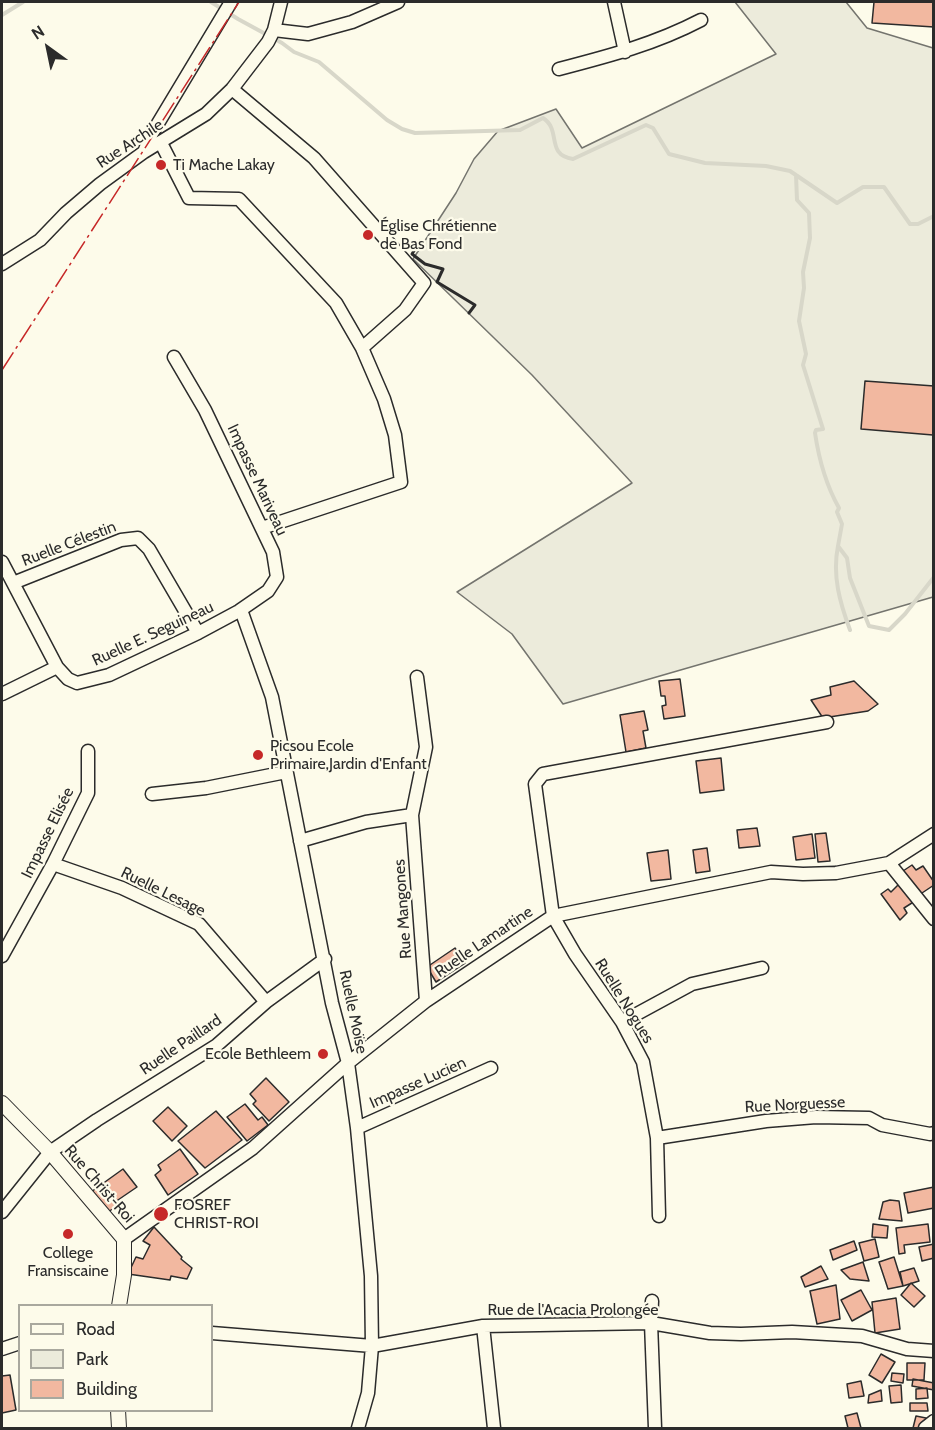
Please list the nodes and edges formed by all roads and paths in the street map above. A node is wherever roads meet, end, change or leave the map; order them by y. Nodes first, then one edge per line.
1 (281, 2) edge
2 (398, 2) edge
3 (614, 2) edge
4 (227, 8) edge
5 (701, 20) dead end
6 (272, 36) junction
7 (625, 52) junction
8 (559, 69) dead end
9 (232, 89) junction
10 (161, 144) junction
11 (144, 152) junction
12 (2, 264) edge
13 (362, 348) junction
14 (174, 357) dead end
15 (262, 528) junction
16 (2, 562) edge
17 (13, 583) junction
18 (241, 610) junction
19 (198, 633) junction
20 (57, 667) junction
21 (417, 676) dead end
22 (2, 694) edge
23 (827, 722) dead end
24 (88, 751) dead end
25 (286, 772) junction
26 (152, 794) dead end
27 (412, 815) junction
28 (933, 834) edge
29 (300, 842) junction
30 (889, 863) junction
31 (52, 864) junction
32 (553, 916) junction
33 (933, 919) edge
34 (2, 956) edge
35 (325, 959) junction
36 (762, 968) dead end
37 (426, 1001) junction
38 (266, 1002) junction
39 (622, 1022) junction
40 (348, 1063) junction
41 (491, 1068) dead end
42 (2, 1103) edge
43 (357, 1128) junction
44 (933, 1133) edge
45 (657, 1138) junction
46 (50, 1152) junction
47 (2, 1212) edge
48 (659, 1216) dead end
49 (124, 1239) junction
50 (652, 1301) dead end
51 (119, 1304) edge
52 (651, 1323) junction
53 (483, 1326) junction
54 (213, 1333) edge
55 (18, 1344) edge
56 (372, 1346) junction
57 (2, 1349) edge
58 (933, 1351) edge
59 (118, 1412) edge
60 (933, 1421) edge
61 (119, 1428) edge
62 (358, 1428) edge
63 (494, 1428) edge
64 (655, 1428) edge
65 (925, 1428) edge

1 - 6 street, Rue Archile
2 - 6 street
3 - 7 street
4 - 11 street
5 - 7 street
6 - 9 street, Rue Archile
7 - 8 street
9 - 10 street, Rue Archile
9 - 13 street
10 - 11 street, Rue Archile
10 - 13 street
11 - 12 street, Rue Archile
13 - 15 street
14 - 15 street, Impasse Mariveau
15 - 18 street, Impasse Mariveau
16 - 17 street
17 - 19 street, Ruelle Célestin
17 - 20 street
18 - 19 street, Ruelle E. Seguineau
18 - 25 street, Ruelle Moïse
19 - 20 street, Ruelle E. Seguineau
20 - 22 street
21 - 27 street, Rue Mangones
23 - 32 street
24 - 31 street, Impasse Elisée
25 - 26 street
25 - 29 street, Ruelle Moïse
27 - 29 street
27 - 37 street, Rue Mangones
28 - 30 street, Ruelle Lamartine
29 - 35 street, Ruelle Moïse
30 - 32 street, Ruelle Lamartine
30 - 33 street
31 - 34 street, Impasse Elisée
31 - 38 street, Ruelle Lesage
32 - 37 street, Ruelle Lamartine
32 - 39 street, Ruelle Nogues
35 - 38 street, Ruelle Paillard
35 - 40 street, Ruelle Moïse
36 - 39 street
37 - 40 street, Ruelle Lamartine
38 - 46 street, Ruelle Paillard
39 - 45 street, Ruelle Nogues
40 - 43 street, Ruelle Moïse
40 - 49 street, Ruelle Lamartine
41 - 43 street, Impasse Lucien
42 - 46 street, Rue Christ-Roi
43 - 56 street, Ruelle Moïse
44 - 45 street, Rue Norguesse
45 - 48 street, Ruelle Nogues
46 - 47 street, Ruelle Paillard
46 - 49 street, Rue Christ-Roi
49 - 51 street, Rue Christ-Roi
50 - 52 street
52 - 53 street, Rue de l'Acacia Prolongée
52 - 58 street, Rue de l'Acacia Prolongée
52 - 64 street
53 - 56 street, Rue de l'Acacia Prolongée
53 - 63 street
54 - 56 street, Rue de l'Acacia Prolongée
55 - 57 street
56 - 62 street, Ruelle Moïse
59 - 61 street
60 - 65 street

